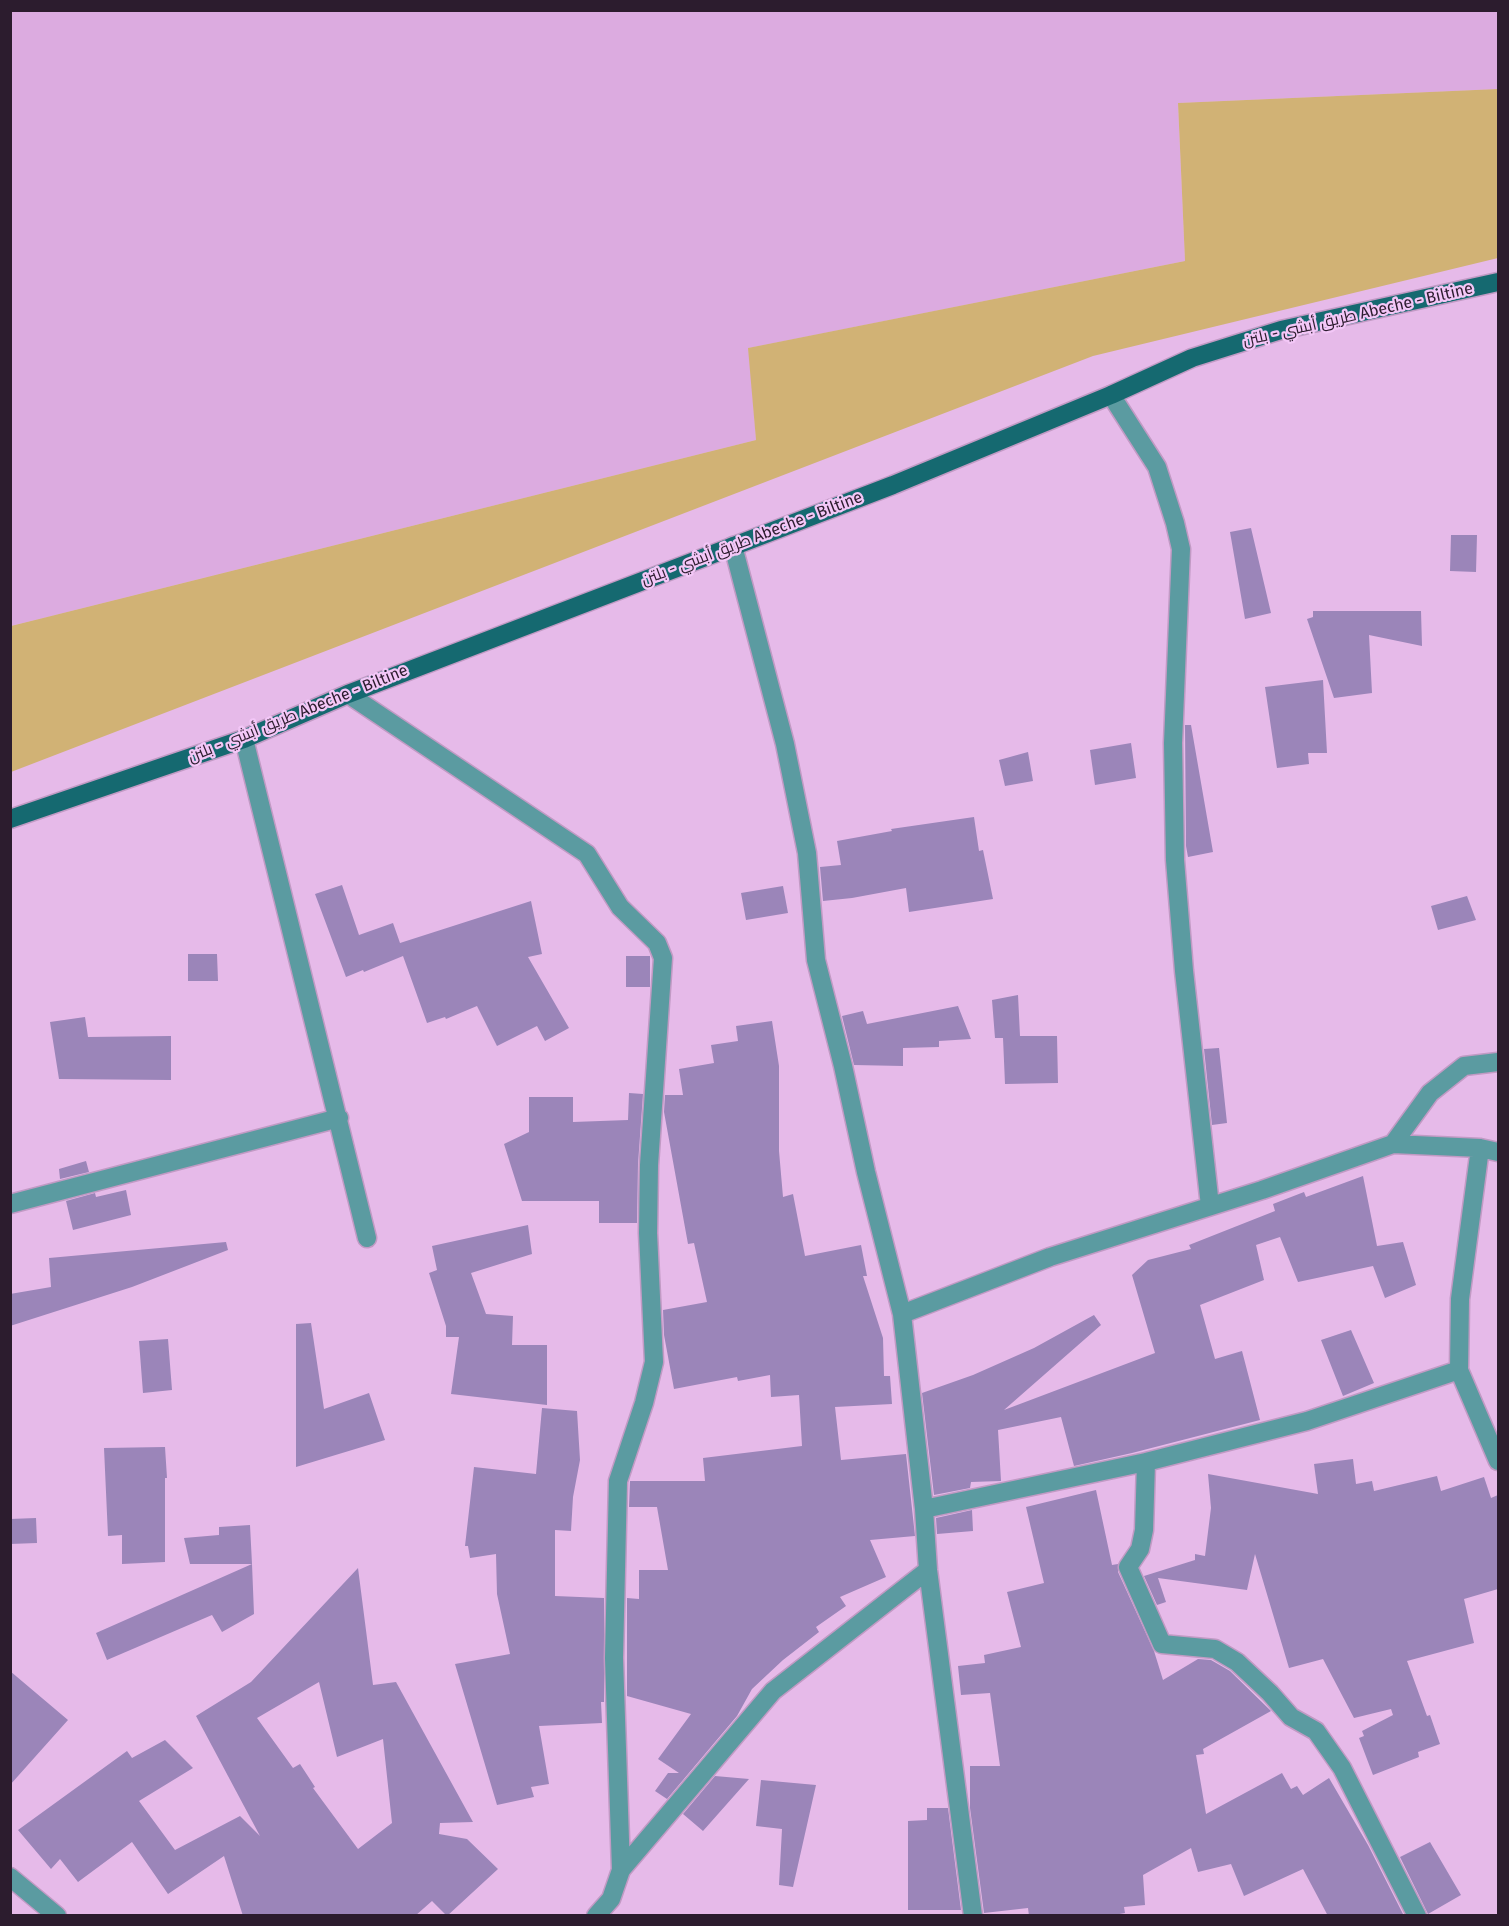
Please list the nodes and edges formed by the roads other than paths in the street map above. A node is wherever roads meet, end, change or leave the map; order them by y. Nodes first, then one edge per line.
1 (1498, 282) edge
2 (1111, 395) junction
3 (733, 546) junction
4 (348, 694) junction
5 (244, 739) junction
6 (10, 819) edge
7 (1498, 1062) edge
8 (339, 1118) junction
9 (1394, 1144) junction
10 (1480, 1148) junction
11 (1498, 1152) edge
12 (10, 1204) edge
13 (1210, 1206) junction
14 (367, 1238) dead end
15 (902, 1314) junction
16 (1459, 1370) junction
17 (1498, 1461) edge
18 (1146, 1462) junction
19 (924, 1509) junction
20 (928, 1570) junction
21 (621, 1870) junction
22 (10, 1877) edge
23 (57, 1916) edge
24 (596, 1916) edge
25 (973, 1916) edge
26 (1417, 1916) edge

1 - 2 main road, طريق أبشي - بلتن Abeche - Biltine
2 - 3 main road, طريق أبشي - بلتن Abeche - Biltine
2 - 13 street
3 - 4 main road, طريق أبشي - بلتن Abeche - Biltine
3 - 15 street
4 - 5 main road, طريق أبشي - بلتن Abeche - Biltine
4 - 21 street
5 - 6 main road, طريق أبشي - بلتن Abeche - Biltine
5 - 8 street
7 - 9 street
8 - 12 street
8 - 14 street
9 - 10 street
9 - 13 street
10 - 11 street
10 - 16 street
13 - 15 street
15 - 19 street
16 - 17 street
16 - 18 street
18 - 19 street
18 - 26 street
19 - 20 street
20 - 21 street
20 - 25 street
21 - 24 street
22 - 23 street

